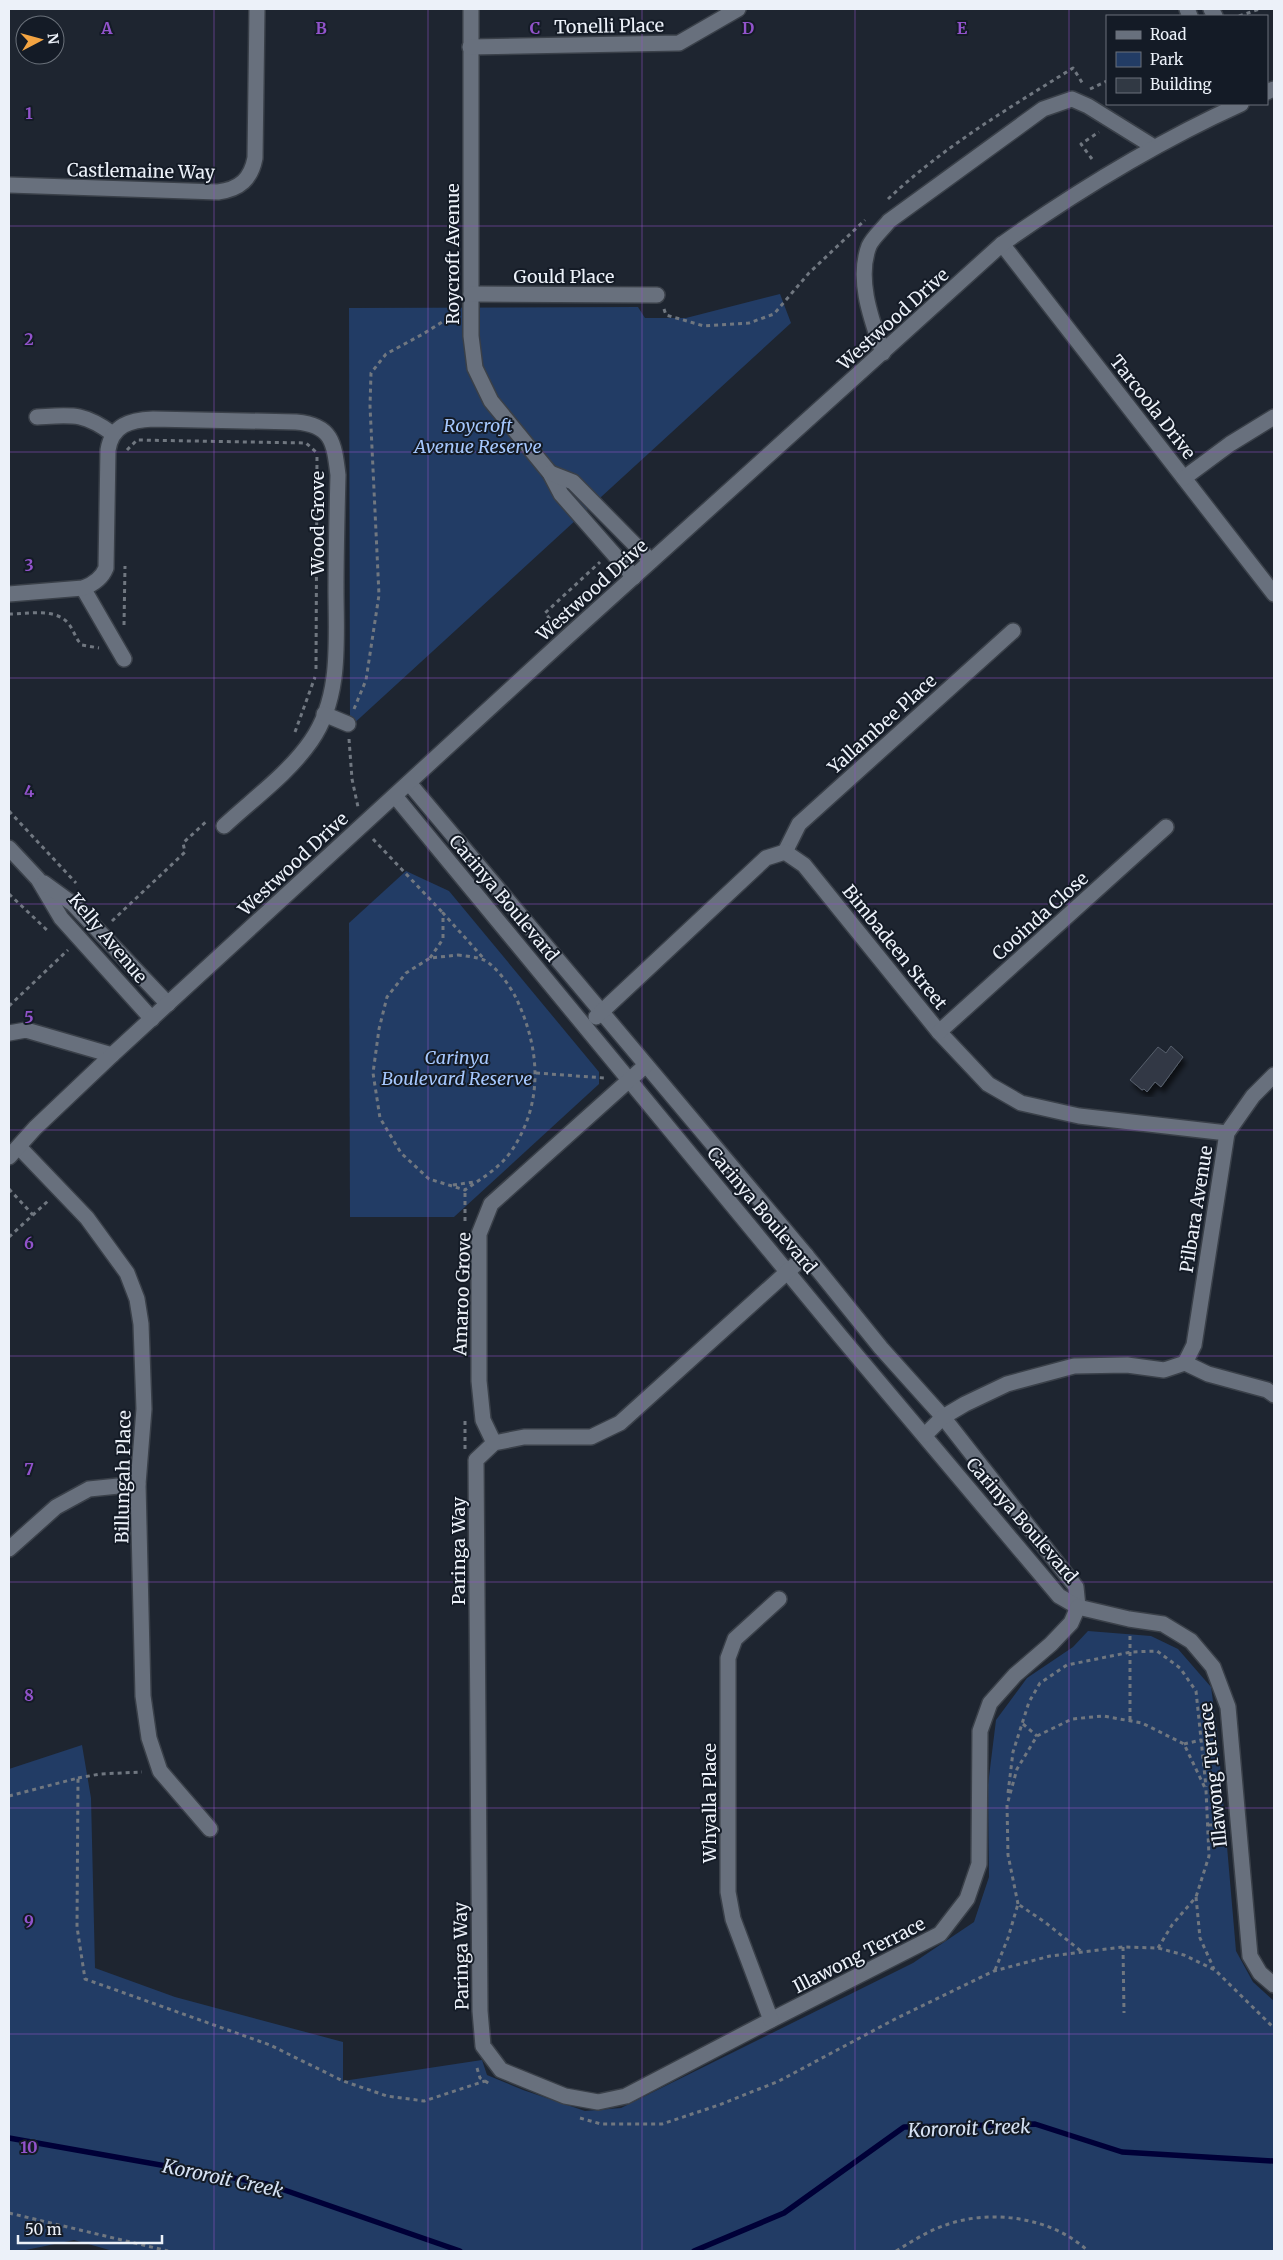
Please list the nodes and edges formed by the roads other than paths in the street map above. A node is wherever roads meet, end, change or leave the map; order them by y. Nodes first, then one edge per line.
1 (257, 9) edge
2 (471, 9) edge
3 (738, 9) edge
4 (470, 47) junction
5 (1234, 105) edge
6 (1154, 147) junction
7 (9, 186) edge
8 (1002, 244) junction
9 (471, 294) junction
10 (657, 295) dead end
11 (883, 353) junction
12 (37, 417) dead end
13 (1274, 417) edge
14 (113, 434) junction
15 (550, 473) junction
16 (1184, 478) junction
17 (651, 561) junction
18 (634, 577) junction
19 (83, 588) junction
20 (9, 594) edge
21 (1274, 594) edge
22 (1013, 631) dead end
23 (124, 659) dead end
24 (324, 714) junction
25 (348, 724) road end
26 (409, 783) junction
27 (395, 796) junction
28 (224, 826) dead end
29 (1166, 827) dead end
30 (9, 848) edge
31 (785, 852) junction
32 (486, 872) junction
33 (38, 879) junction
34 (468, 884) junction
35 (548, 946) junction
36 (531, 960) junction
37 (168, 1004) junction
38 (602, 1012) junction
39 (152, 1019) junction
40 (586, 1027) junction
41 (939, 1032) junction
42 (9, 1033) edge
43 (112, 1055) junction
44 (646, 1065) junction
45 (1274, 1075) edge
46 (628, 1079) junction
47 (1227, 1134) junction
48 (14, 1152) edge
49 (723, 1156) junction
50 (707, 1173) junction
51 (806, 1255) junction
52 (788, 1271) junction
53 (859, 1321) junction
54 (841, 1337) junction
55 (882, 1348) junction
56 (1185, 1363) junction
57 (864, 1365) junction
58 (1274, 1395) edge
59 (943, 1417) junction
60 (925, 1434) junction
61 (494, 1442) junction
62 (138, 1484) junction
63 (1020, 1516) junction
64 (1003, 1529) junction
65 (9, 1550) edge
66 (779, 1599) dead end
67 (1078, 1607) junction
68 (210, 1829) dead end
69 (1274, 1985) edge
70 (771, 2020) junction
71 (483, 2046) joint

1 - 7 street, Castlemaine Way
2 - 4 street, Roycroft Avenue
3 - 4 street, Tonelli Place
4 - 9 street, Roycroft Avenue
5 - 6 street, Westwood Drive
6 - 8 street, Westwood Drive
6 - 11 street
8 - 11 street, Westwood Drive
8 - 16 street, Tarcoola Drive
9 - 10 street, Gould Place
9 - 15 street, Roycroft Avenue
11 - 17 street, Westwood Drive
12 - 14 street
13 - 16 street
14 - 19 street
14 - 24 street, Wood Grove
15 - 17 street, Roycroft Avenue
15 - 18 street, Roycroft Avenue
16 - 21 street, Tarcoola Drive
17 - 18 street, Westwood Drive
18 - 26 street, Westwood Drive
19 - 20 street
19 - 23 street
22 - 31 street, Yallambee Place
24 - 25 street
24 - 28 street, Wood Grove
26 - 27 street, Westwood Drive
26 - 32 street, Carinya Boulevard
27 - 34 street, Carinya Boulevard
27 - 37 street, Westwood Drive
29 - 41 street, Cooinda Close
30 - 33 street, Kelly Avenue
31 - 38 street
31 - 41 street, Bimbadeen Street
32 - 34 street
32 - 35 street, Carinya Boulevard
33 - 37 street, Kelly Avenue
33 - 39 street, Kelly Avenue
34 - 36 street, Carinya Boulevard
35 - 36 street
35 - 38 street, Carinya Boulevard
36 - 40 street, Carinya Boulevard
37 - 39 street, Westwood Drive
38 - 40 street
38 - 44 street, Carinya Boulevard
39 - 43 street, Westwood Drive
40 - 46 street, Carinya Boulevard
41 - 47 street, Bimbadeen Street
42 - 43 street
43 - 48 street, Westwood Drive
44 - 46 street, Amaroo Grove
44 - 49 street, Carinya Boulevard
45 - 47 street, Pilbara Avenue
46 - 50 street, Carinya Boulevard
46 - 61 street, Amaroo Grove
47 - 56 street, Pilbara Avenue
48 - 62 street, Billungah Place
49 - 50 street
49 - 51 street, Carinya Boulevard
50 - 52 street, Carinya Boulevard
51 - 52 street
51 - 53 street, Carinya Boulevard
52 - 54 street, Carinya Boulevard
52 - 61 street
53 - 54 street
53 - 55 street, Carinya Boulevard
54 - 57 street, Carinya Boulevard
55 - 57 street
55 - 59 street, Carinya Boulevard
56 - 58 street
56 - 59 street
57 - 60 street, Carinya Boulevard
59 - 60 street
59 - 63 street, Carinya Boulevard
60 - 64 street, Carinya Boulevard
61 - 71 street, Paringa Way
62 - 65 street
62 - 68 street, Billungah Place
63 - 64 street
63 - 67 street, Carinya Boulevard
64 - 67 street, Carinya Boulevard
66 - 70 street, Whyalla Place
67 - 69 street, Illawong Terrace
67 - 70 street, Illawong Terrace
70 - 71 street, Illawong Terrace

